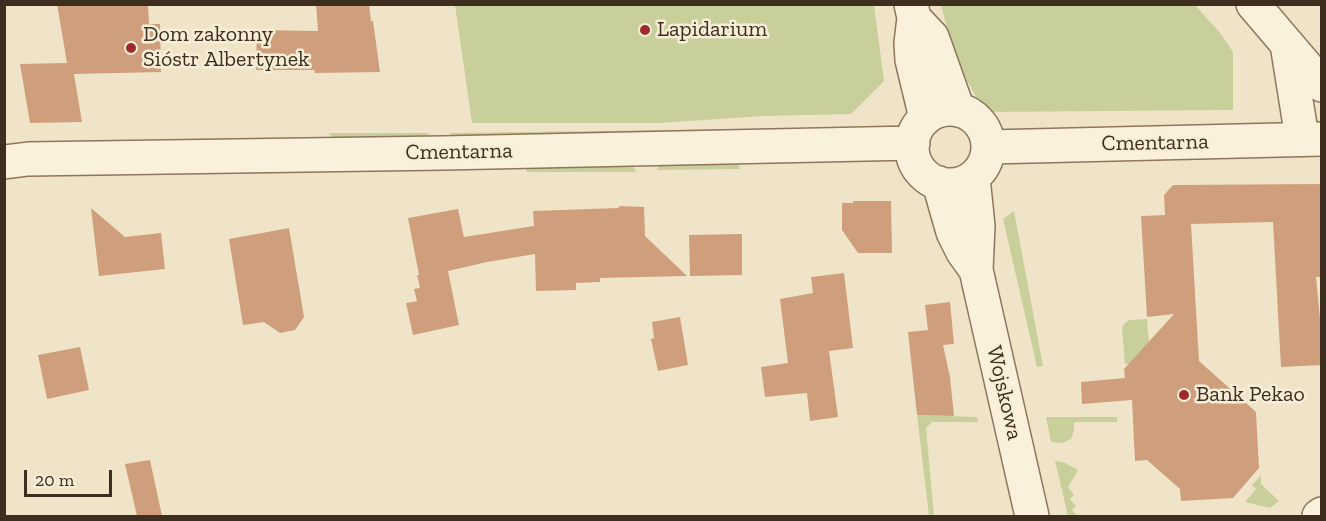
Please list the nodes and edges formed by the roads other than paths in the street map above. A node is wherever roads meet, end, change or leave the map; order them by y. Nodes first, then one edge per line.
1 (1253, 4) edge
2 (912, 11) edge
3 (1287, 44) junction
4 (1322, 85) edge
5 (958, 110) junction
6 (919, 130) junction
7 (1312, 138) edge
8 (988, 147) junction
9 (4, 162) edge
10 (974, 178) junction
11 (939, 183) junction
12 (976, 270) junction
13 (1032, 516) edge

1 - 3 street
2 - 5 street
2 - 6 street
3 - 4 street
3 - 7 street
5 - 6 street
5 - 8 street
6 - 9 street, Cmentarna
6 - 11 street
7 - 8 street, Cmentarna
8 - 10 street
10 - 11 street
10 - 12 street, Wojskowa
11 - 12 street, Wojskowa
12 - 13 street, Wojskowa

